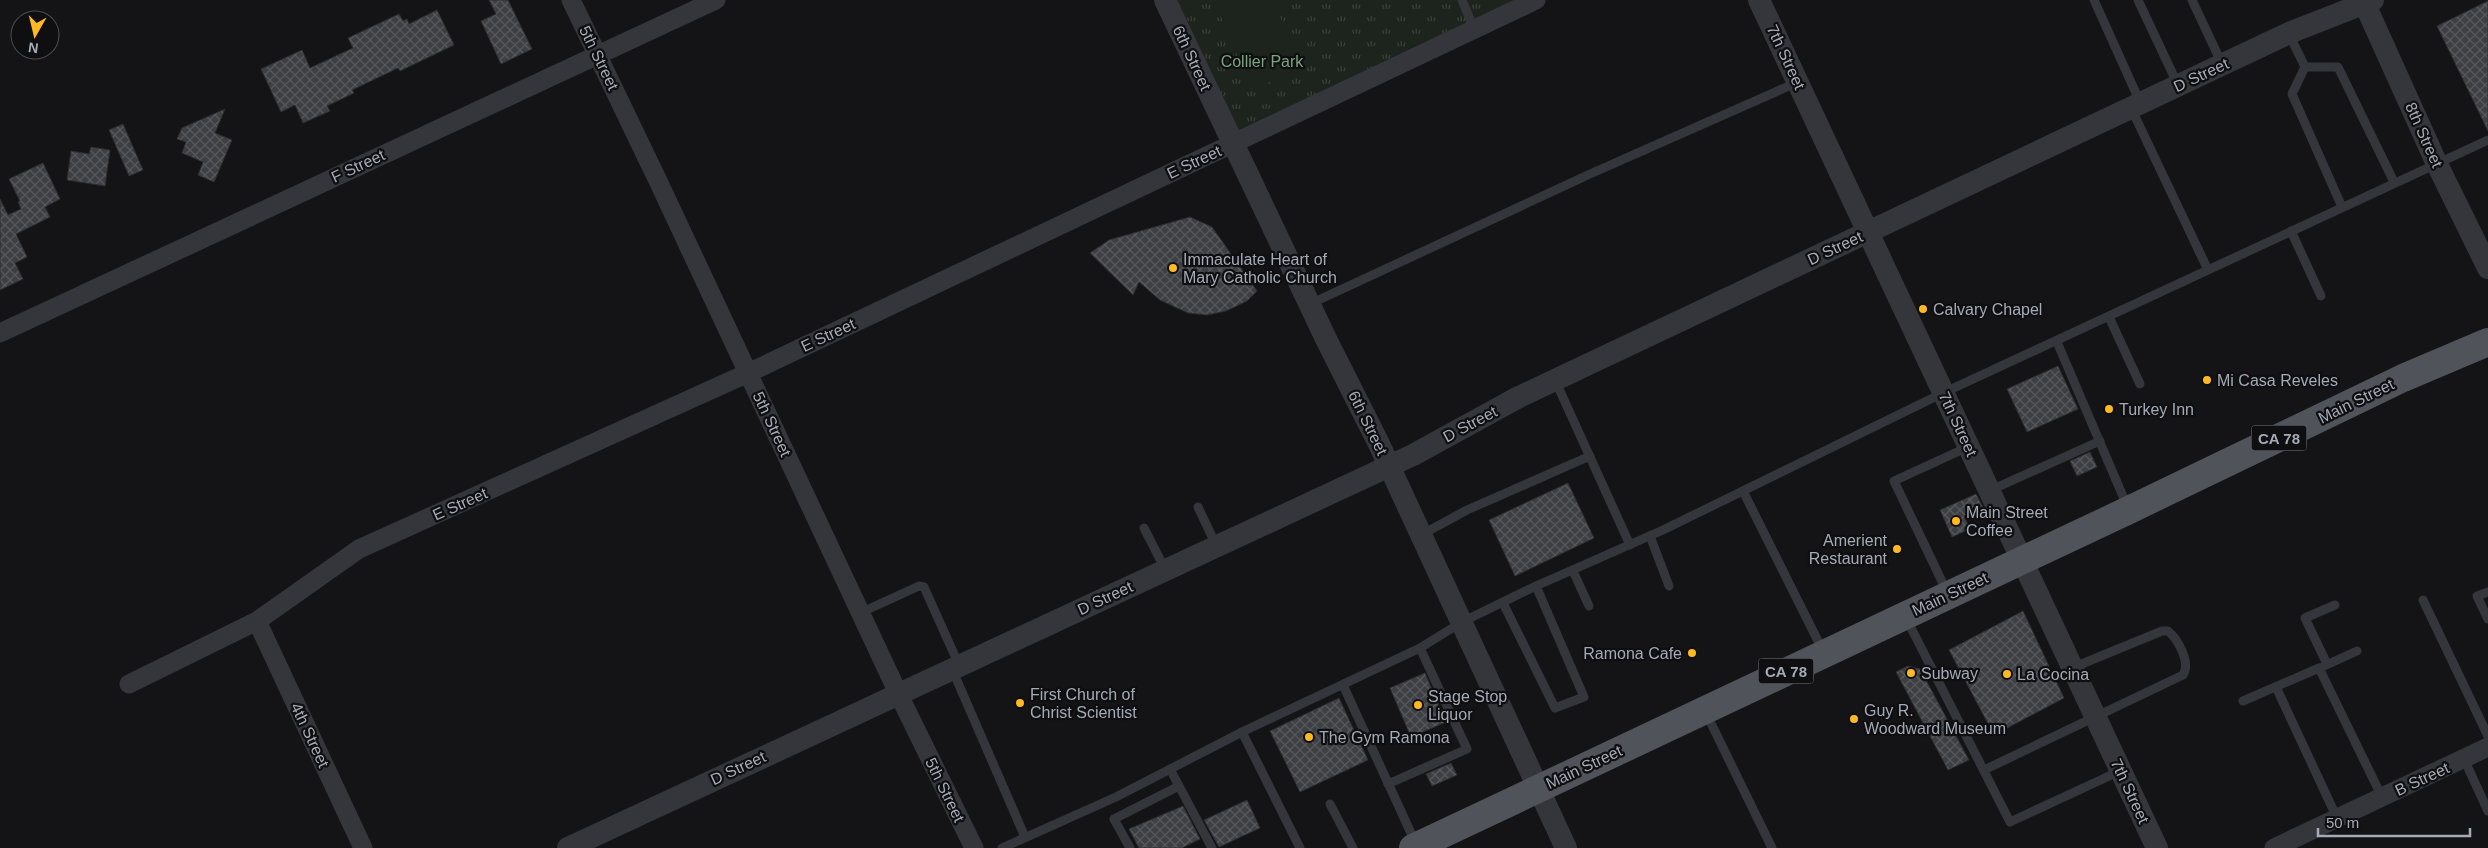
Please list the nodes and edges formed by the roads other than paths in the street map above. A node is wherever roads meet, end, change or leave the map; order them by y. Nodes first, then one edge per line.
1 (571, 0) edge
2 (716, 0) edge
3 (1165, 0) edge
4 (1462, 0) edge
5 (1536, 0) edge
6 (1759, 0) edge
7 (2094, 0) edge
8 (2138, 0) edge
9 (2192, 0) edge
10 (2367, 1) edge
11 (1474, 29) junction
12 (2289, 33) junction
13 (597, 55) junction
14 (2223, 65) junction
15 (2305, 67) junction
16 (1798, 82) junction
17 (2178, 86) junction
18 (2136, 106) junction
19 (2488, 140) edge
20 (1232, 143) junction
21 (2437, 164) junction
22 (2394, 182) junction
23 (2342, 207) junction
24 (2291, 231) junction
25 (1868, 232) junction
26 (2488, 268) edge
27 (2208, 270) junction
28 (2321, 296) dead end
29 (1309, 304) junction
30 (2109, 317) junction
31 (0, 333) edge
32 (2057, 342) junction
33 (2488, 342) edge
34 (748, 373) junction
35 (1555, 380) junction
36 (2140, 384) dead end
37 (1943, 394) junction
38 (2100, 441) junction
39 (1968, 447) junction
40 (1590, 456) junction
41 (1389, 466) junction
42 (1743, 491) junction
43 (1989, 491) junction
44 (1198, 507) dead end
45 (2130, 510) junction
46 (1144, 528) dead end
47 (1421, 535) junction
48 (1650, 536) junction
49 (1630, 545) junction
50 (1216, 546) junction
51 (2021, 560) junction
52 (1165, 570) junction
53 (1573, 571) junction
54 (1536, 586) junction
55 (1670, 586) dead end
56 (2488, 592) edge
57 (1948, 595) junction
58 (2423, 600) dead end
59 (1504, 603) junction
60 (2334, 605) dead end
61 (1589, 606) dead end
62 (860, 613) junction
63 (1905, 615) junction
64 (2488, 619) edge
65 (257, 622) junction
66 (1462, 622) junction
67 (1420, 648) junction
68 (2358, 651) dead end
69 (1824, 653) junction
70 (2323, 666) junction
71 (956, 667) junction
72 (2072, 668) junction
73 (129, 684) dead end
74 (1342, 685) junction
75 (2276, 686) junction
76 (898, 694) junction
77 (2243, 701) dead end
78 (1705, 710) junction
79 (2095, 716) junction
80 (1242, 732) junction
81 (2488, 736) edge
82 (2488, 747) edge
83 (2464, 759) junction
84 (1170, 769) junction
85 (1984, 770) junction
86 (2120, 771) junction
87 (1388, 784) junction
88 (1179, 786) junction
89 (1538, 788) junction
90 (2382, 798) junction
91 (1330, 804) dead end
92 (2488, 811) edge
93 (2337, 818) junction
94 (1025, 838) junction
95 (1415, 847) edge
96 (363, 848) edge
97 (568, 848) edge
98 (974, 848) edge
99 (1002, 848) edge
100 (1130, 848) edge
101 (1212, 848) edge
102 (1300, 848) edge
103 (1353, 848) edge
104 (1566, 848) edge
105 (1772, 848) edge
106 (2157, 848) edge
107 (2274, 848) edge

1 - 13 street, 5th Street
2 - 13 street, F Street
3 - 20 street, 6th Street
4 - 11 lane
5 - 11 street, E Street
6 - 16 street, 7th Street
7 - 18 lane
8 - 17 lane
9 - 14 lane
10 - 12 street, D Street
10 - 21 street, 8th Street
11 - 20 street, E Street
12 - 14 street, D Street
12 - 15 lane
13 - 31 street, F Street
13 - 34 street, 5th Street
14 - 17 street, D Street
15 - 22 lane
15 - 23 lane
16 - 25 street, 7th Street
16 - 29 lane
17 - 18 street, D Street
18 - 25 street, D Street
18 - 27 lane
19 - 21 lane
20 - 29 street, 6th Street
20 - 34 street, E Street
21 - 22 lane
21 - 26 street, 8th Street
22 - 23 lane
23 - 24 lane
24 - 27 lane
24 - 28 lane
25 - 35 street, D Street
25 - 37 street, 7th Street
27 - 30 lane
29 - 41 street, 6th Street
30 - 32 lane
30 - 36 lane
32 - 37 lane
32 - 38 lane
33 - 45 main road, Main Street / CA 78
34 - 62 street, 5th Street
34 - 65 street, E Street
35 - 40 lane
35 - 41 street, D Street
37 - 39 street, 7th Street
37 - 42 lane
38 - 43 lane
38 - 45 lane
39 - 43 street, 7th Street
39 - 57 lane
40 - 47 lane
40 - 49 lane
41 - 47 street, 6th Street
41 - 50 street, D Street
42 - 48 lane
42 - 69 lane
43 - 51 street, 7th Street
44 - 50 lane
45 - 51 main road, Main Street / CA 78
46 - 52 lane
47 - 66 street, 6th Street
48 - 49 lane
48 - 55 lane
49 - 53 lane
50 - 52 street, D Street
51 - 57 main road, Main Street / CA 78
51 - 72 street, 7th Street
52 - 71 street, D Street
53 - 54 lane
53 - 61 lane
54 - 59 lane
54 - 59 lane
56 - 64 lane
57 - 63 main road, Main Street / CA 78
58 - 81 lane
59 - 66 lane
60 - 70 lane
62 - 71 lane
62 - 76 street, 5th Street
63 - 69 main road, Main Street / CA 78
63 - 85 lane
65 - 73 street, E Street
65 - 96 street, 4th Street
66 - 67 lane
66 - 89 street, 6th Street
67 - 74 lane
67 - 87 lane
68 - 70 lane
69 - 78 main road, Main Street / CA 78
70 - 75 lane
70 - 90 lane
71 - 76 street, D Street
71 - 94 lane
72 - 79 street, 7th Street
72 - 79 lane
74 - 80 lane
74 - 87 lane
75 - 77 lane
75 - 93 lane
76 - 97 street, D Street
76 - 98 street, 5th Street
78 - 89 main road, Main Street / CA 78
78 - 105 lane
79 - 85 lane
79 - 86 street, 7th Street
80 - 84 lane
80 - 102 lane
82 - 83 street, B Street
83 - 90 street, B Street
83 - 92 lane
84 - 88 lane
84 - 94 lane
85 - 86 lane
86 - 106 street, 7th Street
87 - 95 lane
88 - 100 lane
88 - 101 lane
89 - 95 main road, Main Street / CA 78
89 - 104 street, 6th Street
90 - 93 street, B Street
91 - 103 lane
93 - 107 street, B Street
94 - 99 lane

